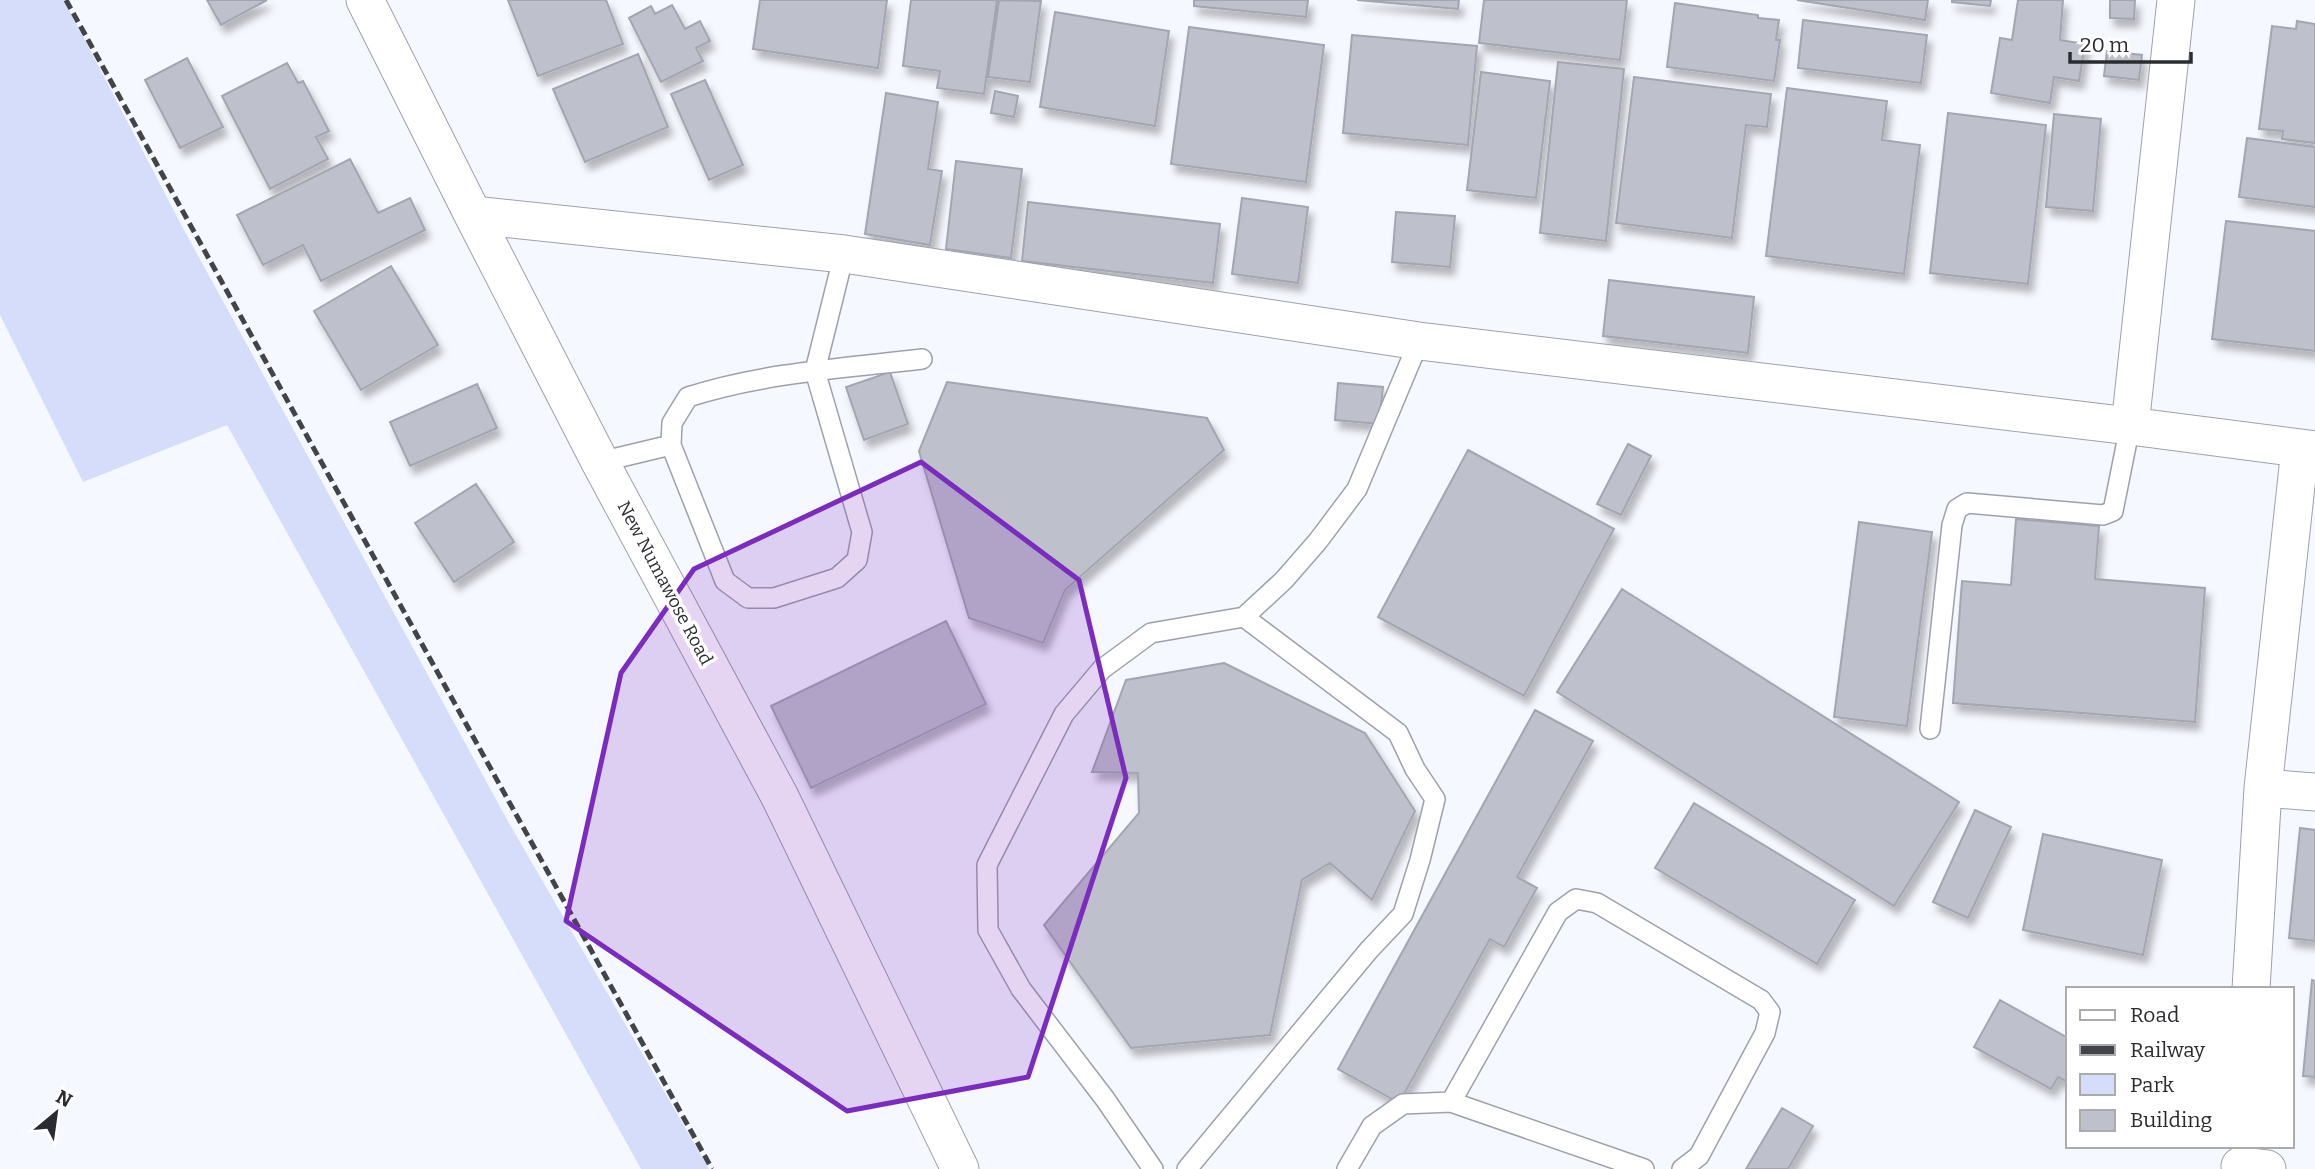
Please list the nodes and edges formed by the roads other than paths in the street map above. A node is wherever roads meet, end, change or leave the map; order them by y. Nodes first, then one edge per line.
1 (365, 0) edge
2 (2176, 0) edge
3 (473, 215) junction
4 (844, 254) junction
5 (1419, 341) junction
6 (922, 359) dead end
7 (815, 371) junction
8 (2130, 426) junction
9 (671, 445) junction
10 (2307, 449) edge
11 (600, 462) junction
12 (1244, 617) junction
13 (1930, 729) dead end
14 (2263, 788) junction
15 (2315, 792) edge
16 (2251, 987) edge
17 (1451, 1102) junction
18 (960, 1169) edge
19 (1153, 1169) edge
20 (1187, 1169) edge
21 (1347, 1169) edge
22 (1643, 1169) edge
23 (1682, 1169) edge

1 - 3 street, New Numawose Road
2 - 8 street
3 - 4 street
3 - 11 street, New Numawose Road
4 - 5 street
4 - 7 lane
5 - 8 street
5 - 12 lane
6 - 7 lane
7 - 9 lane
7 - 9 lane
8 - 10 street
8 - 13 lane
9 - 11 lane
10 - 14 street
11 - 18 street, New Numawose Road
12 - 19 lane
12 - 20 lane
14 - 15 street
14 - 16 street
17 - 21 lane
17 - 22 lane
17 - 23 lane

